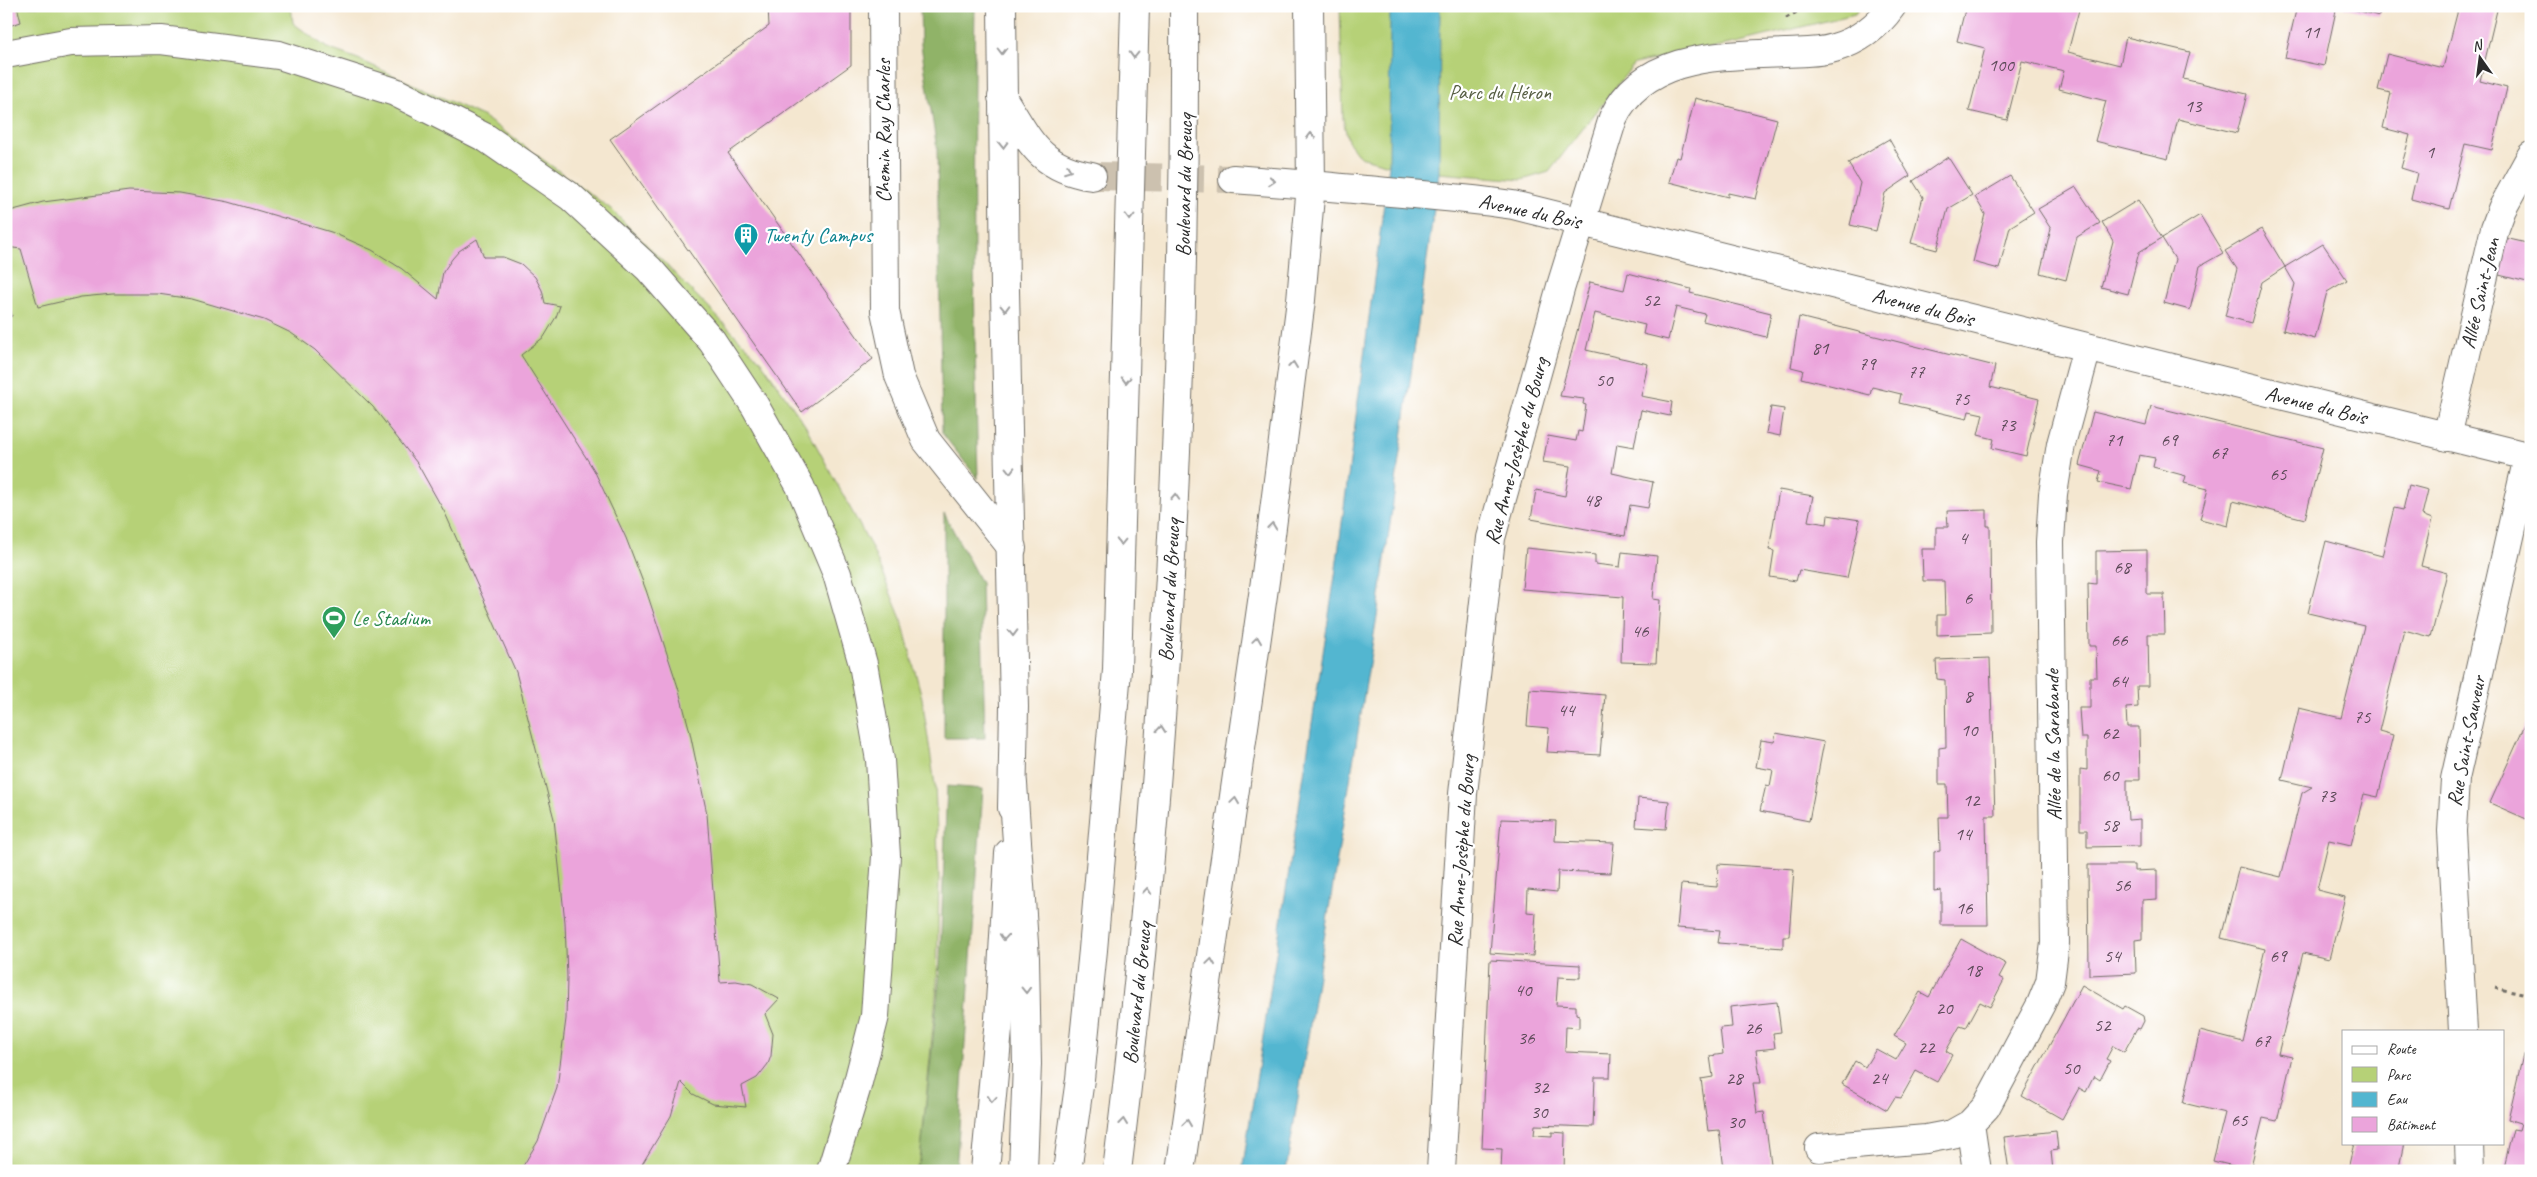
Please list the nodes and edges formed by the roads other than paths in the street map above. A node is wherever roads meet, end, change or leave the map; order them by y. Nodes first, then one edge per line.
1 (883, 6) edge
2 (1002, 6) edge
3 (1135, 6) edge
4 (1184, 6) edge
5 (1309, 6) edge
6 (1892, 6) edge
7 (6, 54) edge
8 (1002, 97) junction
9 (2531, 156) edge
10 (1092, 176) tunnel mouth
11 (1233, 179) tunnel mouth
12 (1311, 185) junction
13 (1581, 221) junction
14 (2087, 348) junction
15 (2447, 437) junction
16 (2530, 457) edge
17 (1012, 548) junction
18 (1013, 784) junction
19 (2464, 1030) edge
20 (1970, 1124) junction
21 (2469, 1144) edge
22 (1819, 1148) dead end
23 (831, 1171) edge
24 (985, 1171) edge
25 (1023, 1171) edge
26 (1067, 1171) edge
27 (1117, 1171) edge
28 (1180, 1171) edge
29 (1441, 1171) edge
30 (1977, 1171) edge
31 (2470, 1171) edge

1 - 17 main road, Chemin Ray Charles
2 -> 8 main road
3 -> 26 main road
27 -> 4 main road, Boulevard du Breucq
12 -> 5 main road
6 - 13 main road, Rue Anne-Josèphe du Bourg
7 - 23 main road
8 -> 10 main road
8 -> 17 main road
9 - 15 main road, Allée Saint-Jean
11 -> 12 main road, Avenue du Bois
12 - 13 main road, Avenue du Bois
28 -> 12 main road
13 - 14 main road, Avenue du Bois
13 - 29 main road, Rue Anne-Josèphe du Bourg
14 - 15 main road, Avenue du Bois
14 - 20 main road, Allée de la Sarabande
15 - 16 main road, Avenue du Bois
16 - 19 main road, Rue Saint-Sauveur
17 -> 18 main road
18 -> 24 main road
18 -> 25 main road
20 - 22 main road, Allée de la Sarabande
20 - 30 main road
21 - 31 main road

